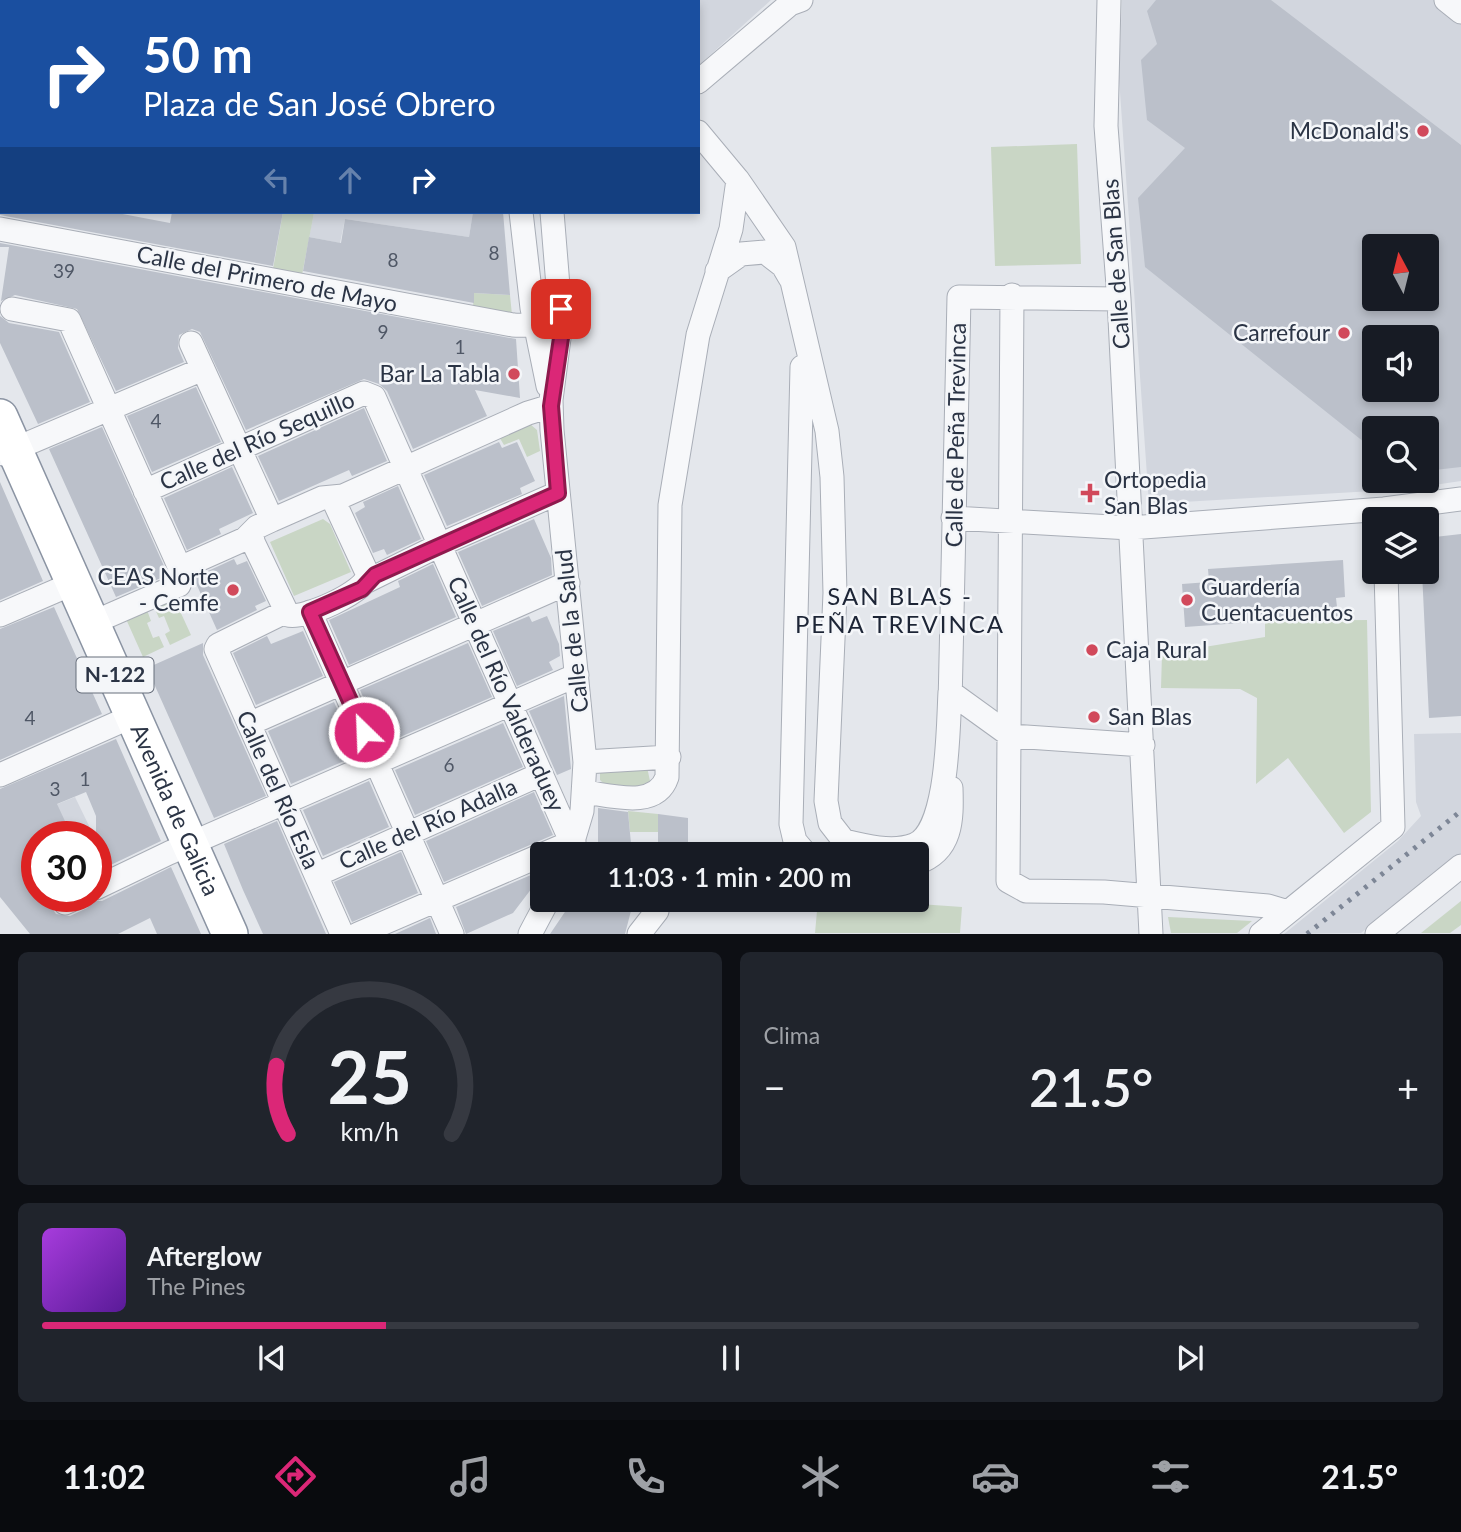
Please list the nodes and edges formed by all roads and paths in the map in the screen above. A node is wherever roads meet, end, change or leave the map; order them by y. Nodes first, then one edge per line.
1 (801, 0) edge
2 (1110, 0) edge
3 (1446, 0) edge
4 (1461, 12) edge
5 (700, 80) edge
6 (700, 134) edge
7 (738, 180) junction
8 (521, 214) edge
9 (552, 214) edge
10 (0, 229) edge
11 (717, 271) junction
12 (793, 284) junction
13 (1012, 295) junction
14 (1119, 299) junction
15 (12, 309) dead end
16 (561, 309) junction
17 (801, 322) junction
18 (535, 324) junction
19 (191, 343) dead end
20 (203, 369) junction
21 (370, 394) joint
22 (551, 406) junction
23 (109, 410) junction
24 (0, 417) edge
25 (239, 449) junction
26 (7, 453) edge
27 (406, 468) junction
28 (145, 491) junction
29 (558, 493) junction
30 (332, 497) junction
31 (1461, 499) edge
32 (1420, 507) edge
33 (1362, 515) edge
34 (953, 518) junction
35 (272, 520) junction
36 (1011, 523) junction
37 (1130, 528) junction
38 (252, 533) junction
39 (440, 545) junction
40 (182, 572) junction
41 (367, 581) junction
42 (74, 583) junction
43 (568, 583) junction
44 (1386, 584) edge
45 (796, 606) junction
46 (834, 608) junction
47 (285, 612) junction
48 (310, 612) junction
49 (0, 615) edge
50 (92, 623) junction
51 (475, 624) junction
52 (577, 676) junction
53 (342, 682) junction
54 (950, 692) junction
55 (510, 705) junction
56 (133, 716) junction
57 (249, 724) junction
58 (1011, 736) junction
59 (1143, 745) junction
60 (668, 757) junction
61 (378, 764) junction
62 (0, 775) edge
63 (584, 778) junction
64 (545, 781) junction
65 (285, 804) junction
66 (408, 833) junction
67 (570, 842) edge
68 (573, 842) edge
69 (796, 842) edge
70 (848, 842) edge
71 (918, 842) edge
72 (191, 845) junction
73 (929, 856) edge
74 (530, 864) edge
75 (1461, 866) edge
76 (316, 875) junction
77 (112, 881) edge
78 (1149, 897) junction
79 (437, 899) junction
80 (541, 912) edge
81 (656, 912) edge
82 (1288, 912) junction
83 (230, 933) edge
84 (342, 933) edge
85 (358, 933) edge
86 (452, 933) edge
87 (530, 933) edge
88 (639, 933) edge
89 (1151, 933) edge
90 (1261, 933) edge
91 (1377, 933) edge

1 - 5 street
2 - 14 street, Calle de San Blas
3 - 4 street
6 - 7 street, Calle de Peña Trevinca
7 - 11 street
7 - 12 street, Calle de Peña Trevinca
8 - 18 street
9 - 16 street
10 - 18 street, Calle del Primero de Mayo
11 - 12 street, Calle de Peña Trevinca
11 - 60 street
12 - 17 street, Calle de Peña Trevinca
13 - 14 street, Calle de Peña Trevinca
13 - 34 street, Calle de Peña Trevinca
13 - 36 street
14 - 37 street, Calle de San Blas
15 - 23 street
16 - 18 street
16 - 22 street
17 - 45 street, Calle de Peña Trevinca
17 - 46 street, Calle de Peña Trevinca
18 - 22 street
19 - 20 street
20 - 23 street
20 - 25 street
21 - 25 street, Calle del Río Sequillo
21 - 27 street, Calle del Río Valderaduey
22 - 27 street
22 - 29 street, Calle de la Salud
23 - 26 street
23 - 28 street
24 - 26 highway, Avenida de Galicia / N-122
25 - 28 street, Calle del Río Sequillo
25 - 35 street
26 - 42 highway, Avenida de Galicia / N-122
27 - 30 street
27 - 39 street, Calle del Río Valderaduey
28 - 40 street
29 - 39 street
29 - 43 street, Calle de la Salud
30 - 35 street
30 - 41 street
31 - 32 street
33 - 37 street
34 - 36 street
34 - 54 street, Calle de Peña Trevinca
35 - 38 street
36 - 37 street
36 - 58 street
37 - 59 street, Calle de San Blas
38 - 40 street
38 - 47 street
39 - 41 street
39 - 51 street, Calle del Río Valderaduey
40 - 50 street
41 - 48 street
42 - 49 street
42 - 50 highway, Avenida de Galicia / N-122
43 - 51 street
43 - 52 street, Calle de la Salud
44 - 82 street
45 - 46 street
45 - 69 street, Calle de Peña Trevinca
46 - 70 street, Calle de Peña Trevinca
47 - 48 street
47 - 57 street, Calle del Río Esla
48 - 53 street
50 - 56 highway, Avenida de Galicia / N-122
51 - 53 street
51 - 55 street, Calle del Río Valderaduey
52 - 55 street
52 - 63 street, Calle de la Salud
53 - 57 street
53 - 61 street
54 - 58 street
54 - 71 street, Calle de Peña Trevinca
54 - 73 street, Calle de Peña Trevinca
55 - 61 street
55 - 64 street, Calle del Río Valderaduey
56 - 62 street
56 - 72 highway, Avenida de Galicia / N-122
57 - 65 street, Calle del Río Esla
58 - 59 street
58 - 78 street
59 - 78 street, Calle de San Blas
60 - 63 street
60 - 63 street
61 - 65 street
61 - 66 street
63 - 64 street, Calle del Río Adalla
63 - 68 street, Calle de la Salud
64 - 66 street, Calle del Río Adalla
64 - 67 street, Calle del Río Valderaduey
65 - 72 street
65 - 76 street, Calle del Río Esla
66 - 76 street, Calle del Río Adalla
66 - 79 street
72 - 77 street
72 - 83 highway, Avenida de Galicia / N-122
74 - 79 street
75 - 91 street
76 - 84 street, Calle del Río Esla
78 - 82 street
78 - 89 street, Calle de San Blas
79 - 85 street
79 - 86 street
80 - 87 street
81 - 88 street
82 - 90 street

